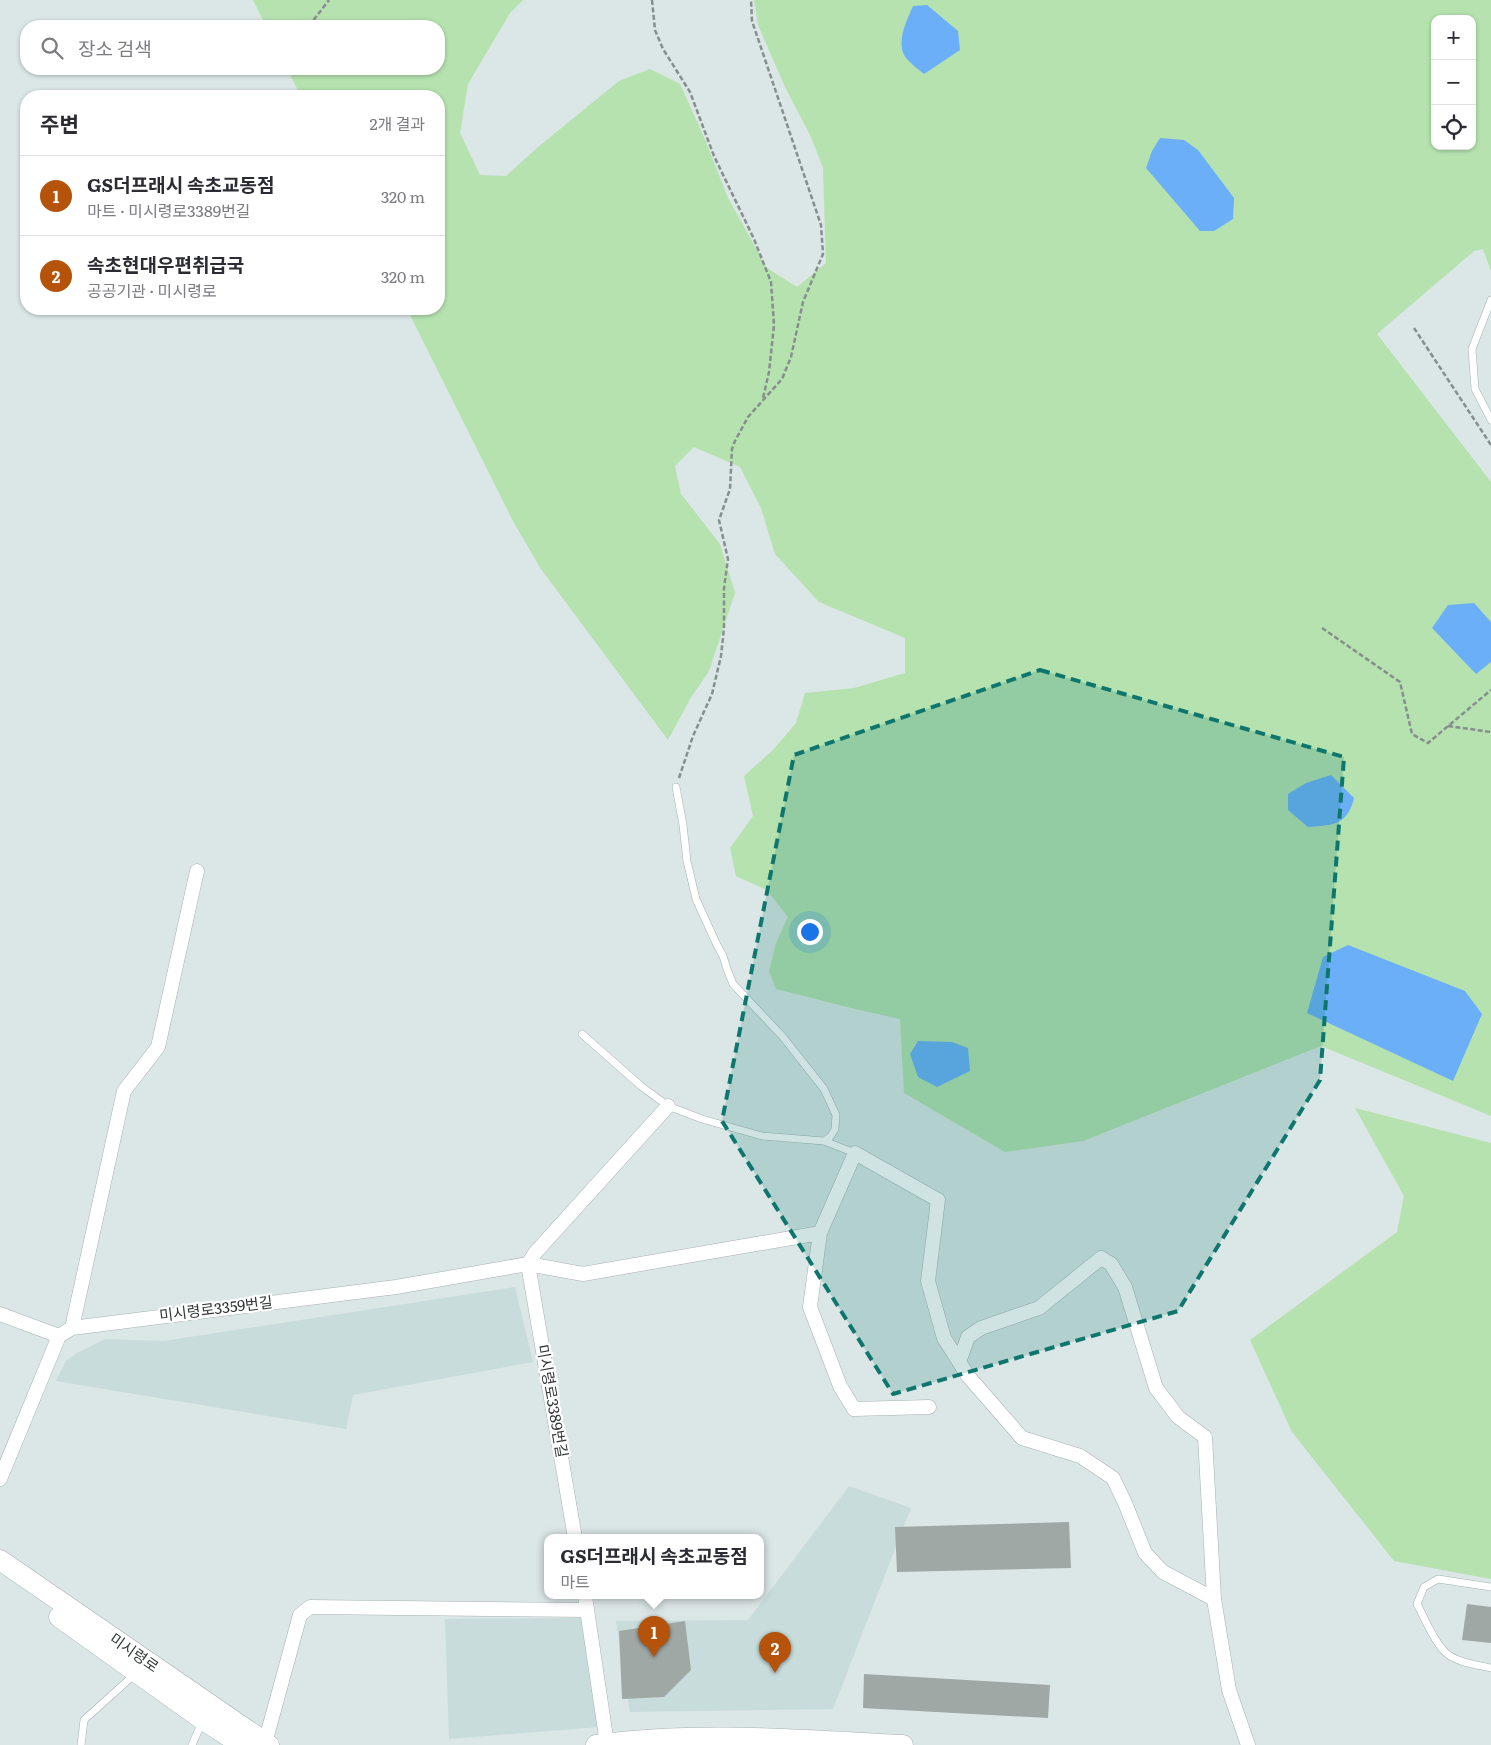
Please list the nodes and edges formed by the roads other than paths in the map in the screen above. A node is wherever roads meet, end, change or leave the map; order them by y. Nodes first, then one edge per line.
1 (1491, 300) edge
2 (1491, 420) edge
3 (676, 787) road end
4 (197, 871) dead end
5 (582, 1034) dead end
6 (668, 1106) junction
7 (824, 1141) junction
8 (855, 1153) junction
9 (820, 1233) junction
10 (528, 1264) junction
11 (0, 1314) edge
12 (72, 1328) junction
13 (59, 1336) junction
14 (959, 1362) junction
15 (929, 1407) dead end
16 (0, 1479) edge
17 (574, 1534) edge
18 (0, 1560) edge
19 (0, 1575) edge
20 (1491, 1587) edge
21 (1214, 1599) junction
22 (586, 1603) edge
23 (1491, 1668) edge
24 (137, 1673) junction
25 (203, 1720) junction
26 (655, 1742) edge
27 (267, 1744) edge
28 (602, 1744) edge
29 (81, 1745) edge
30 (192, 1745) edge
31 (242, 1745) edge
32 (903, 1745) edge
33 (1248, 1745) edge

1 - 2 lane
3 - 7 lane
4 - 12 street
5 - 6 lane
6 - 7 lane
6 - 10 street
7 - 8 lane
8 - 9 street
8 - 14 street
9 - 10 street
9 - 15 street
10 - 12 street, 미시령로3359번길
10 - 17 street, 미시령로3389번길
11 - 13 street
12 - 13 street, 미시령로3359번길
13 - 16 street
14 - 21 street
14 - 21 street
18 - 27 main road, 미시령로
19 - 24 main road, 미시령로
20 - 23 lane
21 - 33 street
22 - 27 street
22 - 28 street
24 - 25 main road, 미시령로
24 - 29 lane
25 - 30 lane
25 - 31 main road, 미시령로
26 - 28 main road
26 - 32 main road

